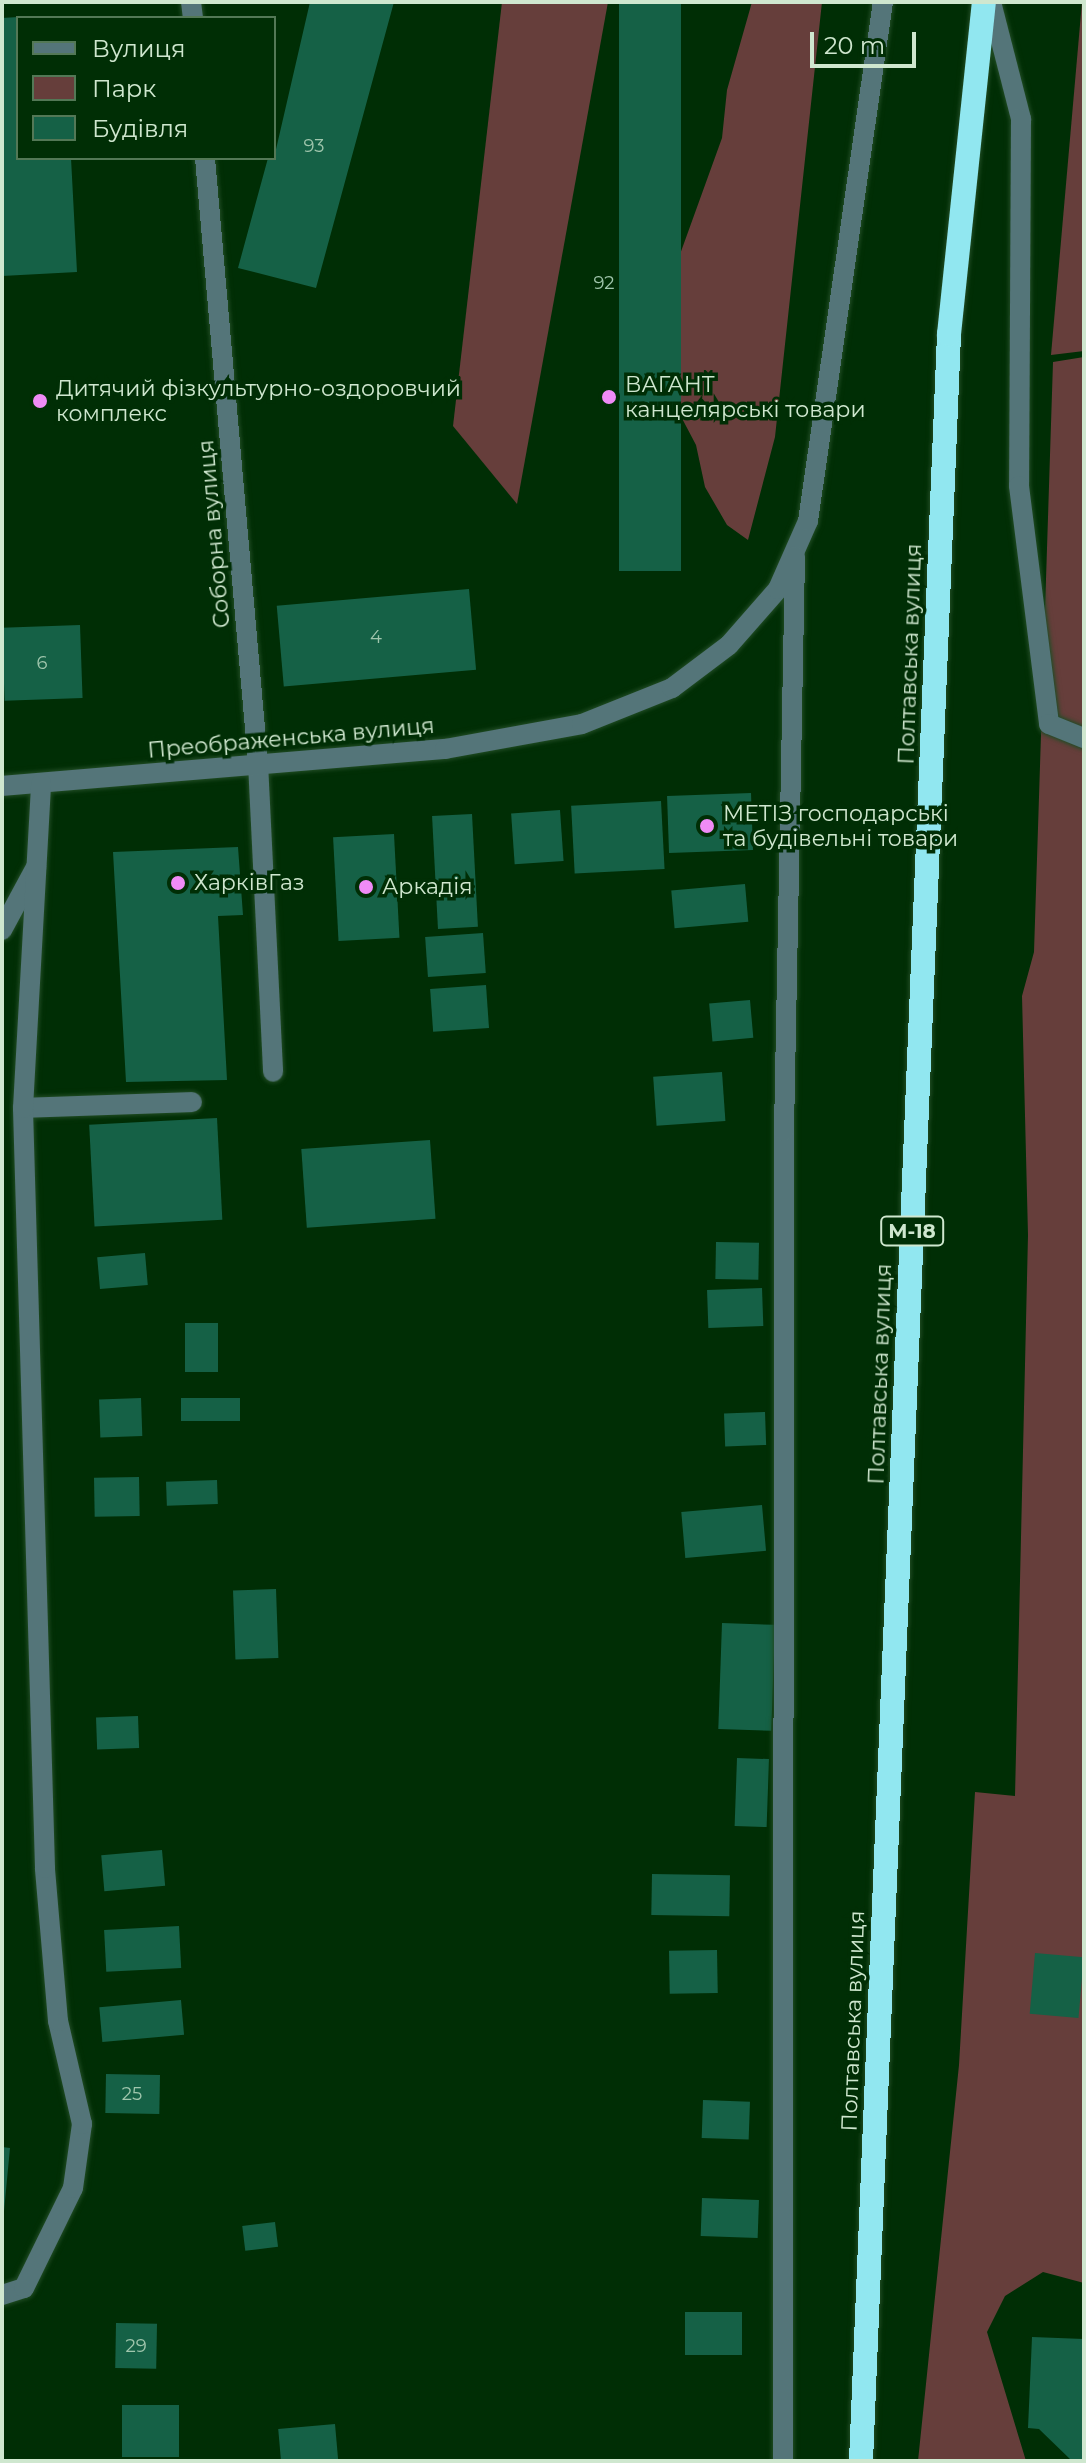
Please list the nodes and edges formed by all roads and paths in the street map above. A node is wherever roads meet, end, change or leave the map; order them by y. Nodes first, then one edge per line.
1 (883, 2) edge
2 (984, 2) edge
3 (991, 2) edge
4 (205, 160) edge
5 (795, 556) junction
6 (1084, 738) edge
7 (258, 763) junction
8 (41, 783) junction
9 (2, 786) edge
10 (39, 862) junction
11 (2, 930) edge
12 (273, 1072) dead end
13 (192, 1102) dead end
14 (23, 1108) junction
15 (2, 2295) edge
16 (783, 2461) edge
17 (861, 2461) edge

1 - 5 street
2 - 17 highway, Полтавська вулиця / М-18
3 - 6 street
4 - 7 street, Соборна вулиця
5 - 7 street, Преображенська вулиця
5 - 16 street
7 - 8 street, Преображенська вулиця
7 - 12 street, Соборна вулиця
8 - 9 street, Преображенська вулиця
8 - 10 street
10 - 11 street
10 - 14 street
13 - 14 street
14 - 15 street

